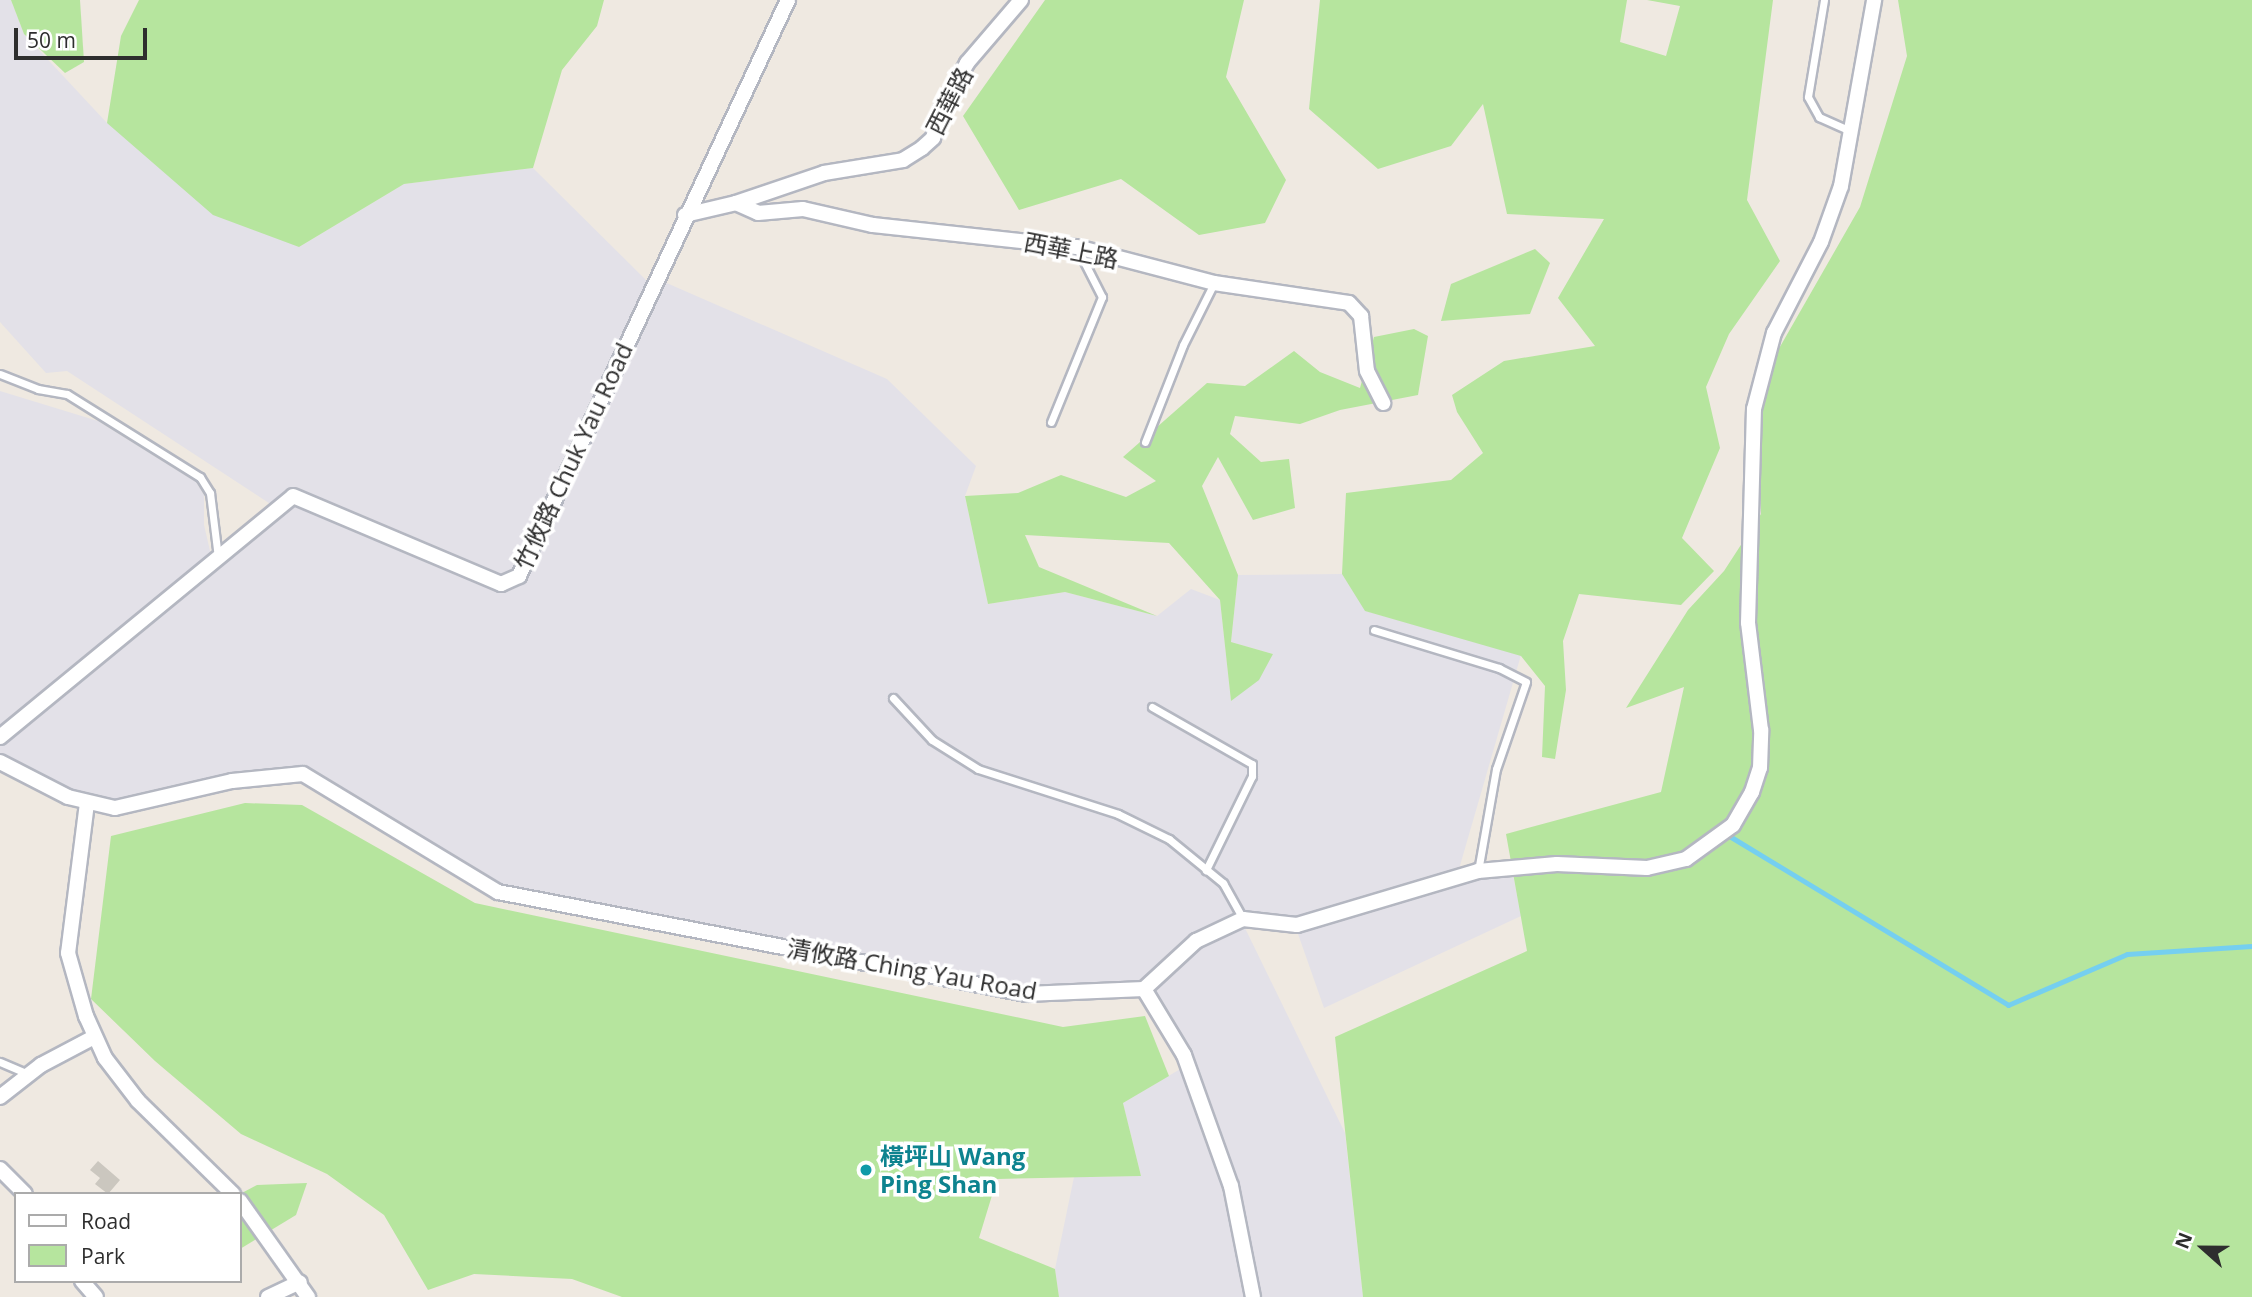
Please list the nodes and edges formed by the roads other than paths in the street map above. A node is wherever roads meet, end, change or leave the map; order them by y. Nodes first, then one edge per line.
1 (788, 0) edge
2 (1021, 0) edge
3 (1824, 0) edge
4 (1874, 0) edge
5 (1853, 132) junction
6 (736, 203) junction
7 (685, 215) junction
8 (1077, 247) junction
9 (1214, 283) junction
10 (0, 374) edge
11 (1383, 403) dead end
12 (1051, 422) dead end
13 (1144, 442) dead end
14 (218, 558) junction
15 (1374, 630) dead end
16 (893, 698) dead end
17 (1152, 707) dead end
18 (0, 737) edge
19 (0, 762) edge
20 (87, 803) junction
21 (1206, 870) junction
22 (1478, 871) junction
23 (1243, 919) junction
24 (1144, 989) junction
25 (94, 1037) junction
26 (0, 1062) edge
27 (29, 1074) junction
28 (0, 1097) edge
29 (0, 1169) edge
30 (23, 1192) edge
31 (231, 1192) edge
32 (242, 1204) edge
33 (300, 1282) junction
34 (84, 1283) edge
35 (96, 1297) edge
36 (268, 1297) edge
37 (308, 1297) edge
38 (1253, 1297) edge

1 - 7 street, 竹攸路 Chuk Yau Road
2 - 6 street, 西華路
3 - 5 lane
4 - 5 street
5 - 22 street
6 - 7 street, 西華上路
6 - 8 street, 西華上路
7 - 14 street, 竹攸路 Chuk Yau Road
8 - 9 street, 西華上路
8 - 12 lane
9 - 11 street, 西華上路
9 - 13 lane
10 - 14 lane
14 - 18 street, 竹攸路 Chuk Yau Road
15 - 22 lane
16 - 21 lane
17 - 21 lane
19 - 20 street, 清攸路 Ching Yau Road
20 - 24 street, 清攸路 Ching Yau Road
20 - 25 street
21 - 23 lane
22 - 23 street
23 - 24 street
24 - 38 street
25 - 27 street
25 - 31 street
26 - 27 lane
27 - 28 street
29 - 30 street
32 - 33 street
33 - 36 street
33 - 37 street
34 - 35 street

